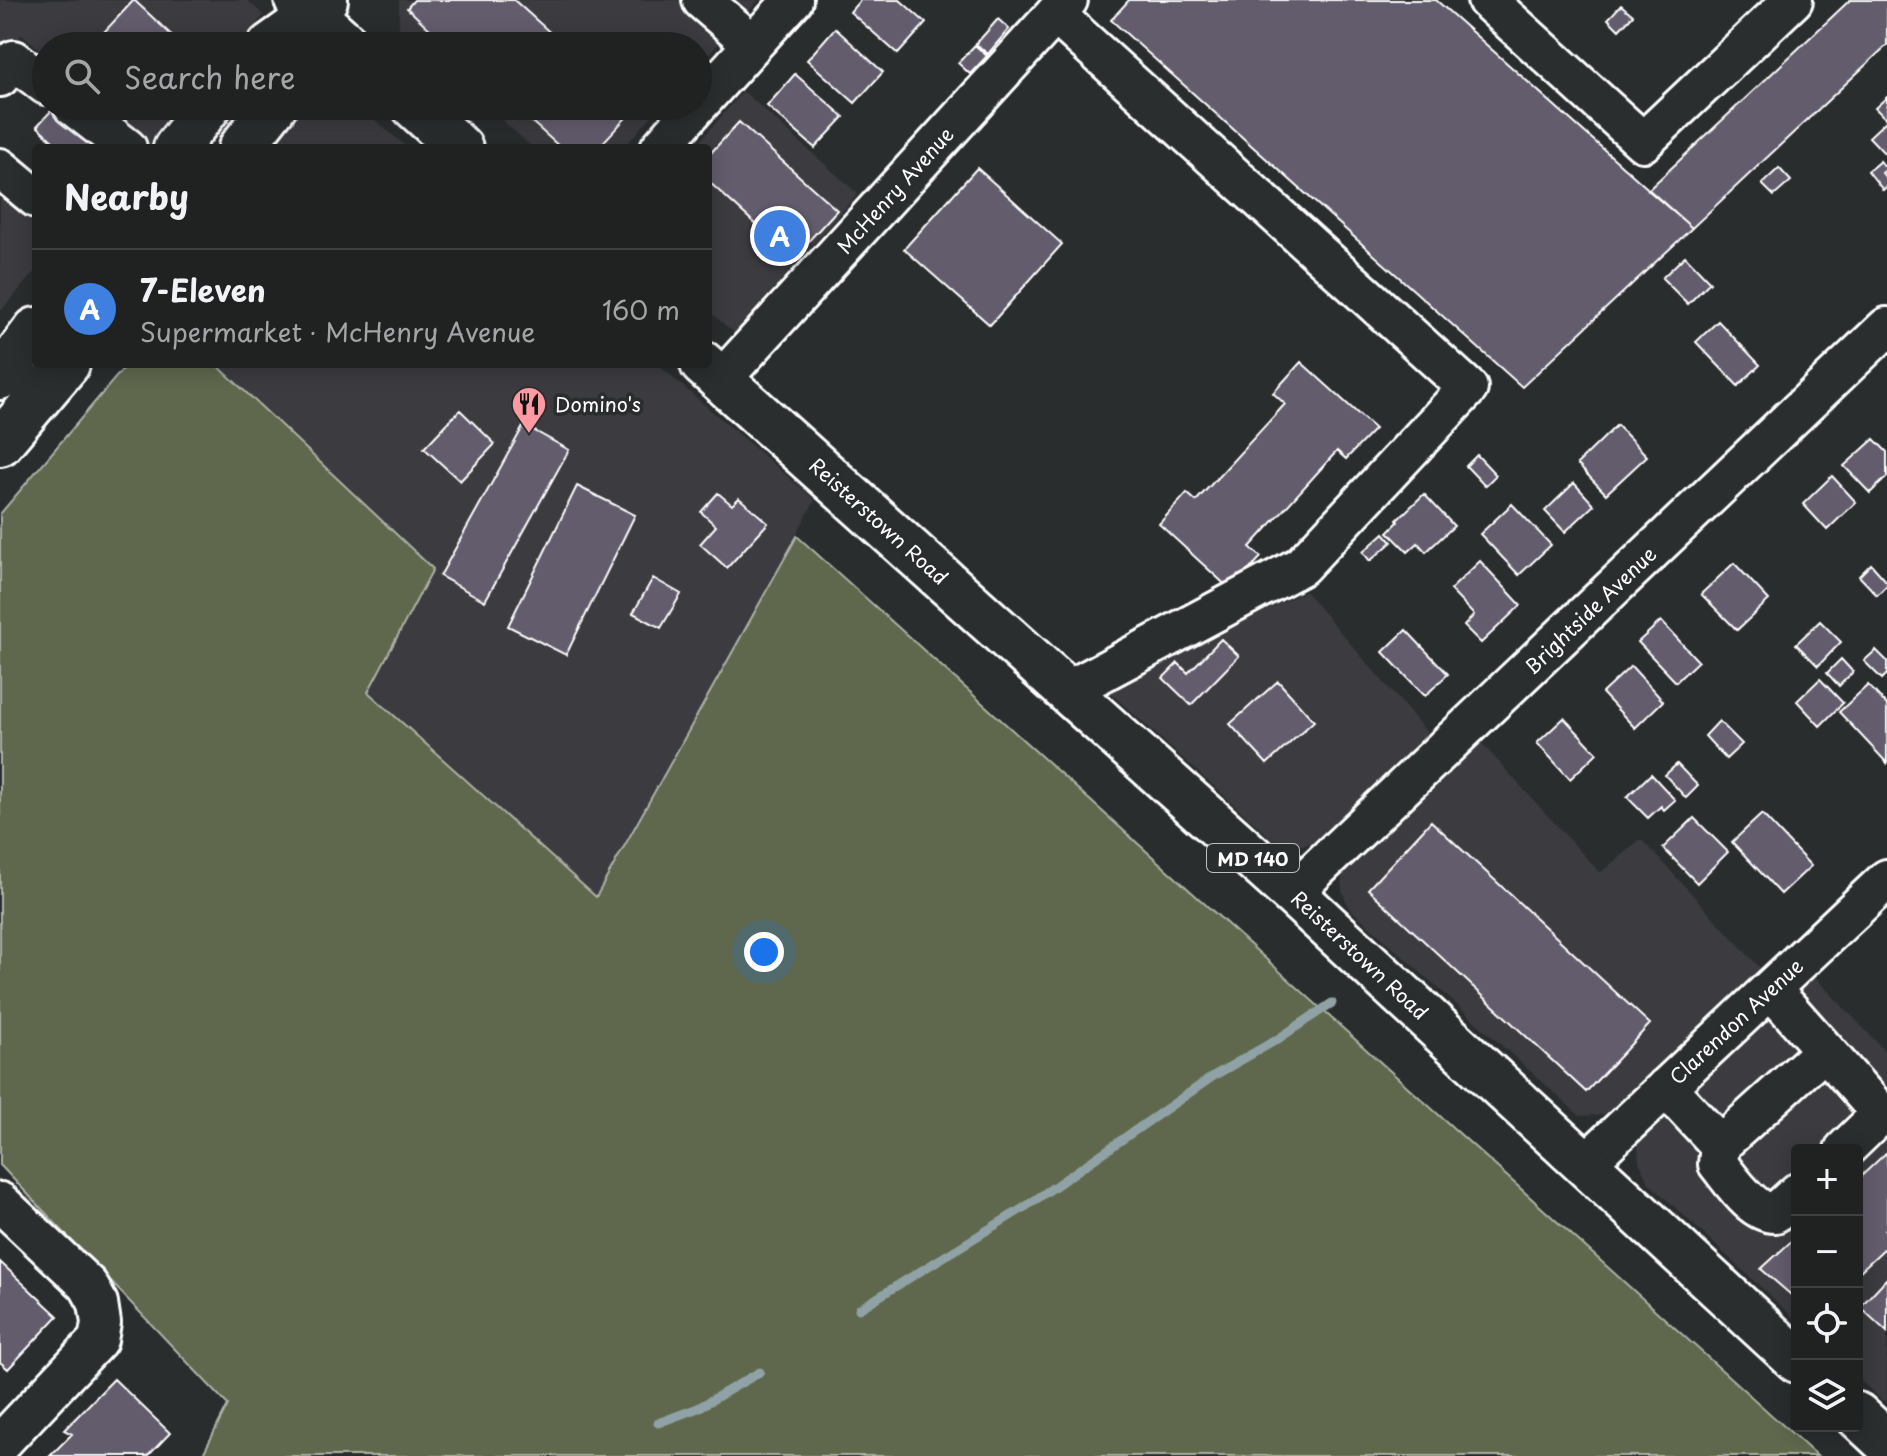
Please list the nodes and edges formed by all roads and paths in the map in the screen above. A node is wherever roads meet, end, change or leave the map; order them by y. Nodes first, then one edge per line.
1 (702, 0) edge
2 (793, 0) edge
3 (1487, 0) edge
4 (1793, 0) edge
5 (1061, 7) edge
6 (309, 15) edge
7 (288, 32) edge
8 (330, 32) edge
9 (753, 44) junction
10 (32, 74) edge
11 (0, 77) edge
12 (712, 90) edge
13 (91, 120) edge
14 (198, 120) edge
15 (263, 120) edge
16 (429, 120) edge
17 (685, 120) edge
18 (122, 144) edge
19 (179, 144) edge
20 (244, 144) edge
21 (456, 144) edge
22 (664, 144) edge
23 (0, 168) edge
24 (32, 195) edge
25 (1887, 327) edge
26 (32, 335) edge
27 (64, 368) edge
28 (713, 372) edge
29 (0, 377) edge
30 (0, 443) edge
31 (1067, 691) junction
32 (1887, 879) edge
33 (1292, 893) junction
34 (1771, 989) junction
35 (1825, 1050) junction
36 (1666, 1087) junction
37 (1850, 1144) edge
38 (1720, 1145) junction
39 (1586, 1163) junction
40 (1791, 1198) edge
41 (0, 1202) edge
42 (1791, 1354) edge
43 (0, 1444) edge

1 - 9 street
2 - 9 street
3 - 4 street
5 - 28 street, McHenry Avenue
5 - 31 street
6 - 7 main road
6 - 8 main road
9 - 12 street
10 - 11 street
13 - 18 street
14 - 19 main road
15 - 20 main road
16 - 21 main road
17 - 22 street
23 - 24 street
25 - 33 street, Brightside Avenue
26 - 29 main road
27 - 30 main road
28 - 31 main road, Reisterstown Road / MD 140
31 - 33 main road, Reisterstown Road / MD 140
32 - 34 street, Clarendon Avenue
33 - 39 main road, Reisterstown Road / MD 140
34 - 35 street
34 - 36 street, Clarendon Avenue
35 - 37 street
35 - 38 street
36 - 38 street
36 - 39 street, Clarendon Avenue
38 - 40 street
39 - 42 main road, Reisterstown Road / MD 140
41 - 43 street

